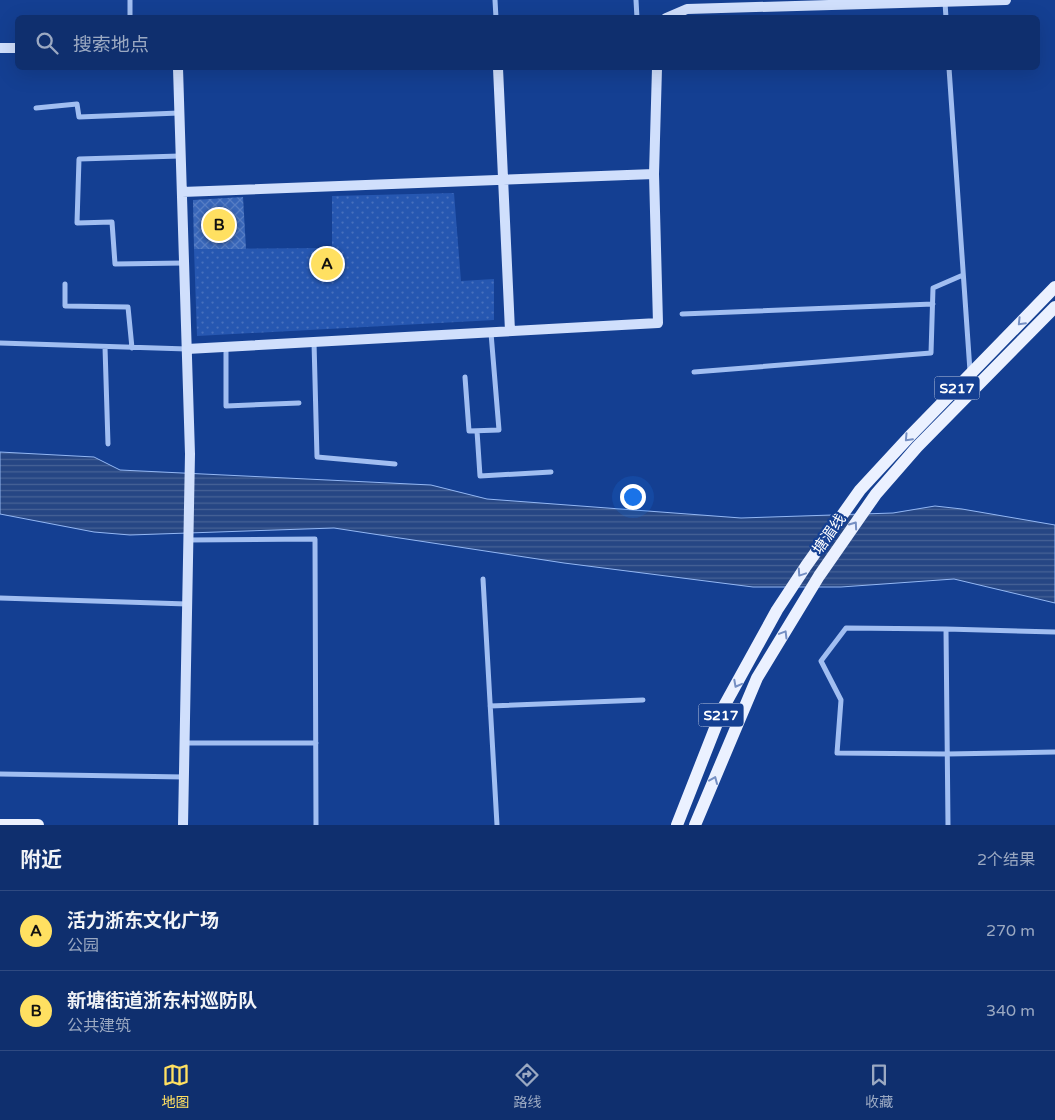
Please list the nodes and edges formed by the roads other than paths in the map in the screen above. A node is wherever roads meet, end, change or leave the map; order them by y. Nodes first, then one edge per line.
1 (130, 0) edge
2 (495, 0) edge
3 (636, 0) edge
4 (1006, 0) edge
5 (951, 1) edge
6 (886, 2) edge
7 (787, 3) edge
8 (130, 15) edge
9 (496, 15) edge
10 (637, 15) edge
11 (673, 15) edge
12 (947, 15) edge
13 (0, 48) edge
14 (15, 48) edge
15 (178, 70) edge
16 (498, 70) edge
17 (656, 70) edge
18 (949, 70) edge
19 (36, 108) dead end
20 (180, 113) junction
21 (181, 156) junction
22 (654, 174) junction
23 (503, 180) junction
24 (182, 192) junction
25 (184, 263) junction
26 (963, 275) junction
27 (65, 284) dead end
28 (1055, 287) edge
29 (933, 304) junction
30 (1055, 306) edge
31 (682, 314) dead end
32 (510, 332) junction
33 (490, 333) junction
34 (314, 342) junction
35 (0, 343) edge
36 (105, 347) junction
37 (226, 347) junction
38 (132, 348) junction
39 (187, 349) junction
40 (694, 372) dead end
41 (970, 374) junction
42 (465, 376) dead end
43 (299, 403) dead end
44 (477, 431) junction
45 (108, 444) dead end
46 (395, 464) dead end
47 (550, 472) dead end
48 (188, 540) junction
49 (483, 579) dead end
50 (0, 598) edge
51 (186, 604) junction
52 (946, 629) junction
53 (1055, 632) edge
54 (643, 700) dead end
55 (490, 706) junction
56 (184, 743) junction
57 (316, 743) junction
58 (1055, 752) edge
59 (947, 754) junction
60 (0, 774) edge
61 (184, 777) junction
62 (0, 825) edge
63 (38, 825) edge
64 (183, 825) edge
65 (316, 825) edge
66 (497, 825) edge
67 (676, 825) edge
68 (695, 825) edge
69 (948, 825) edge

1 - 8 street
2 - 9 street
3 - 10 street
4 - 5 street
5 - 6 street
5 - 12 street
6 - 7 street
7 - 11 street
13 - 14 street
15 - 20 street
16 - 23 street
17 - 22 street
18 - 26 street
19 - 20 street
20 - 21 street
21 - 24 street
21 - 25 street
22 - 23 street
22 - 32 street
23 - 24 street
23 - 32 street
24 - 25 street
25 - 39 street
26 - 29 street
26 - 41 street
27 - 38 street
28 -> 41 main road, S217
29 - 31 street
29 - 40 street
68 -> 30 main road, 塘湄线 / S217
32 - 33 street
33 - 34 street
33 - 44 street
34 - 37 street
34 - 46 street
35 - 36 street
36 - 38 street
36 - 45 street
37 - 39 street
37 - 43 street
38 - 39 street
39 - 48 street
41 -> 67 main road, S217
42 - 44 street
44 - 47 street
48 - 51 street
48 - 57 street
49 - 55 street
50 - 51 street
51 - 56 street
52 - 53 street
52 - 59 street
52 - 59 street
54 - 55 street
55 - 66 street
56 - 57 street
56 - 61 street
57 - 65 street
58 - 59 street
59 - 69 street
60 - 61 street
61 - 64 street
62 - 63 main road

